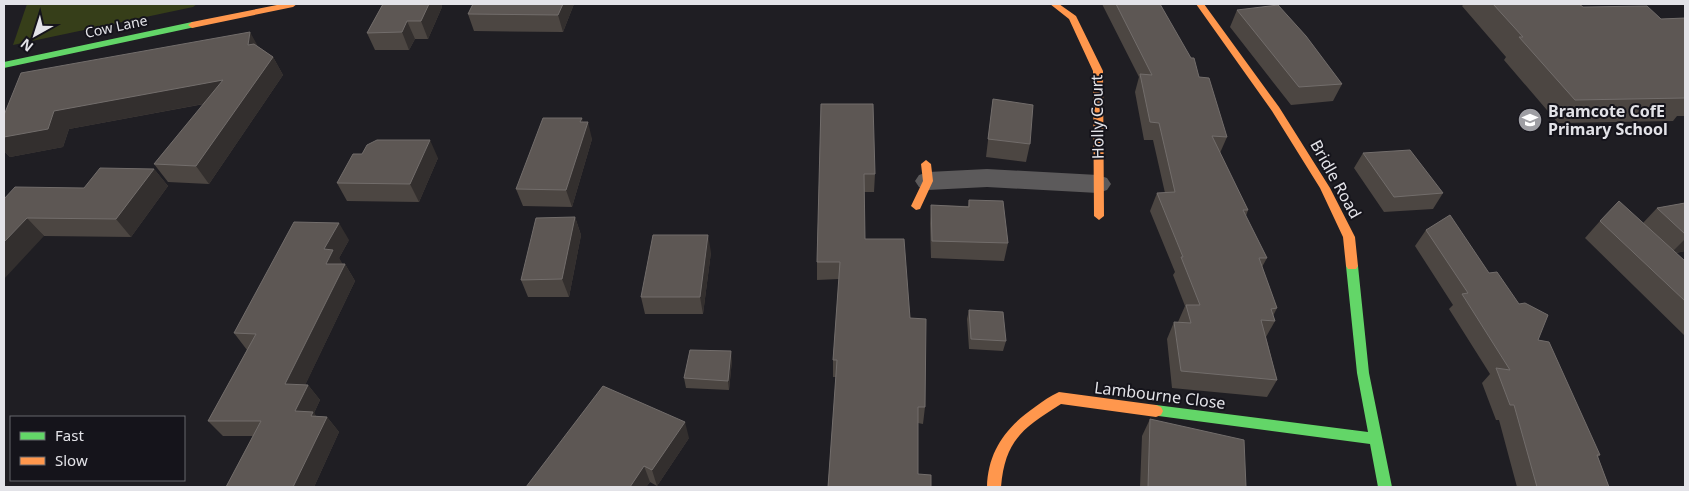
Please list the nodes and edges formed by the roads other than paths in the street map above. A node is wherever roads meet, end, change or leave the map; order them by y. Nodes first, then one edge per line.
1 (294, 4) edge
2 (1054, 4) edge
3 (1200, 4) edge
4 (4, 65) edge
5 (927, 172) joint
6 (1098, 184) junction
7 (916, 206) dead end
8 (1099, 216) dead end
9 (1374, 438) junction
10 (994, 487) edge
11 (1385, 487) edge

1 - 4 street, Cow Lane
2 - 6 street, Holly Court
3 - 9 street, Bridle Road
5 - 6 street
5 - 7 street
6 - 8 street, Holly Court
9 - 10 street, Lambourne Close
9 - 11 street, Bridle Road

